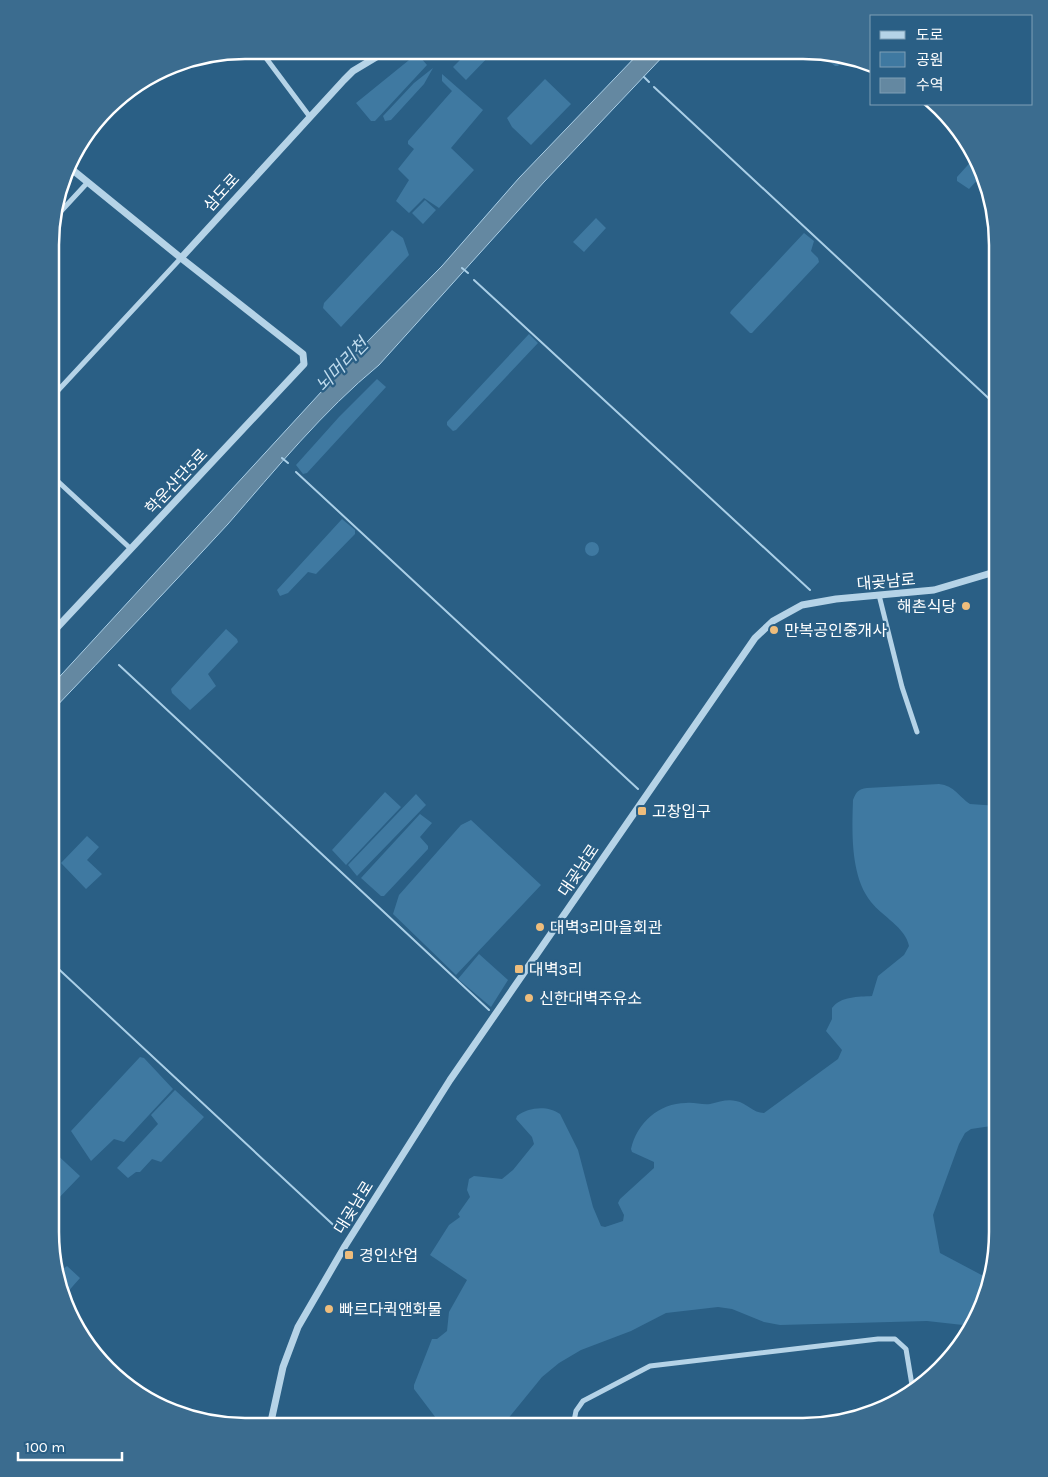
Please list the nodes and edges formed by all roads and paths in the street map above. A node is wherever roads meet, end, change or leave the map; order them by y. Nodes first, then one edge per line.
1 (267, 59) edge
2 (373, 59) edge
3 (310, 117) junction
4 (74, 171) edge
5 (88, 182) junction
6 (62, 210) edge
7 (181, 258) junction
8 (59, 389) edge
9 (59, 482) edge
10 (131, 549) junction
11 (989, 573) edge
12 (879, 595) junction
13 (59, 626) edge
14 (917, 732) dead end
15 (912, 1383) edge
16 (272, 1418) edge
17 (575, 1418) edge

1 - 3 street
2 - 3 street, 삼도로
3 - 7 street, 삼도로
4 - 5 street
5 - 6 street
5 - 7 street
7 - 8 street
7 - 10 street, 학운산단5로
9 - 10 street
10 - 13 street, 학운산단5로
11 - 12 street, 대곶남로
12 - 14 street
12 - 16 street, 대곶남로
15 - 17 street

